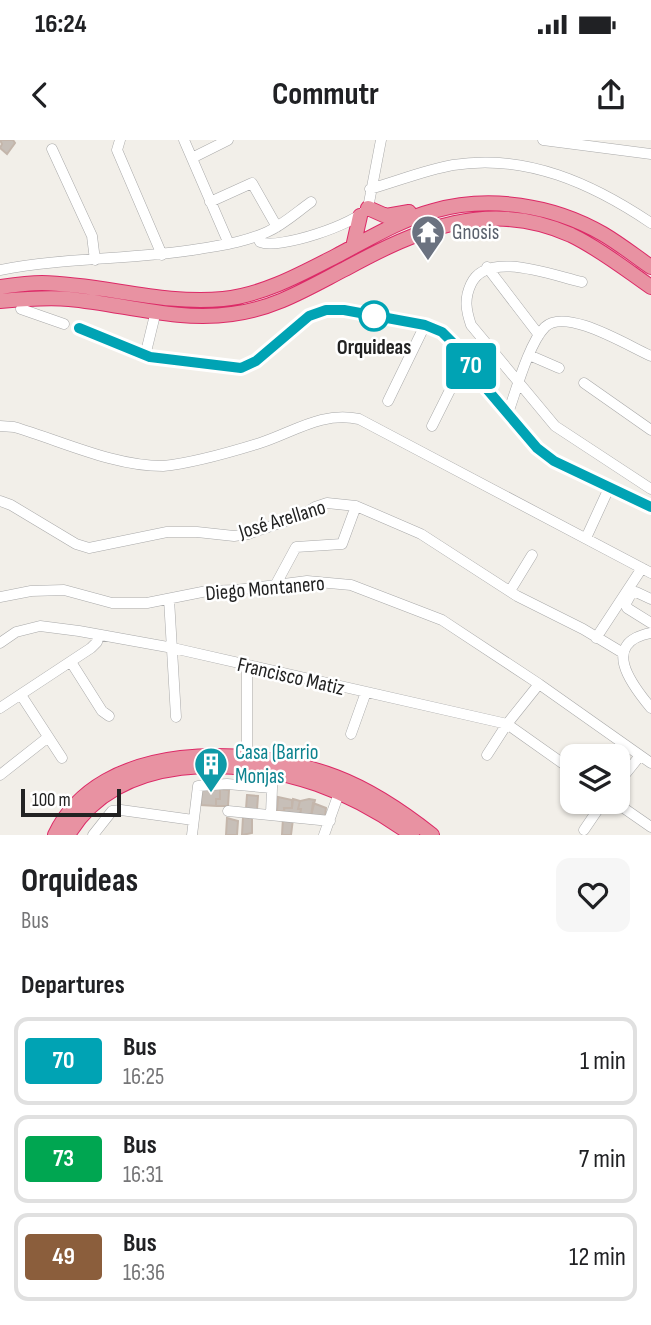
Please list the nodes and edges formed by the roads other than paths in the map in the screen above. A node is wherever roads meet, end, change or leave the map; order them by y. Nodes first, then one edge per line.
1 (120, 140) edge
2 (184, 140) edge
3 (228, 140) edge
4 (381, 140) edge
5 (543, 140) edge
6 (52, 149) dead end
7 (651, 154) edge
8 (192, 158) junction
9 (370, 189) junction
10 (211, 202) junction
11 (311, 202) dead end
12 (475, 204) junction
13 (364, 212) junction
14 (651, 223) edge
15 (277, 227) junction
16 (257, 236) junction
17 (229, 244) junction
18 (353, 247) junction
19 (162, 255) junction
20 (95, 260) junction
21 (28, 264) junction
22 (486, 267) junction
23 (651, 267) edge
24 (0, 270) edge
25 (582, 282) dead end
26 (23, 284) junction
27 (651, 287) edge
28 (7, 301) edge
29 (155, 319) dead end
30 (64, 324) dead end
31 (425, 325) junction
32 (79, 328) dead end
33 (539, 335) junction
34 (529, 355) junction
35 (145, 356) junction
36 (651, 356) edge
37 (466, 358) junction
38 (559, 368) dead end
39 (519, 383) junction
40 (584, 383) dead end
41 (388, 401) dead end
42 (508, 413) junction
43 (0, 426) edge
44 (432, 426) dead end
45 (651, 430) edge
46 (609, 488) junction
47 (651, 489) edge
48 (0, 501) edge
49 (356, 506) junction
50 (651, 507) edge
51 (586, 538) junction
52 (533, 555) dead end
53 (646, 570) edge
54 (276, 584) junction
55 (510, 592) junction
56 (0, 597) edge
57 (169, 599) junction
58 (651, 599) edge
59 (651, 623) edge
60 (651, 634) edge
61 (99, 635) junction
62 (597, 638) junction
63 (0, 643) edge
64 (173, 648) junction
65 (623, 653) junction
66 (71, 662) junction
67 (247, 666) junction
68 (539, 684) junction
69 (366, 692) junction
70 (21, 695) junction
71 (0, 708) edge
72 (651, 708) edge
73 (109, 716) dead end
74 (176, 717) dead end
75 (507, 724) junction
76 (351, 734) dead end
77 (47, 738) junction
78 (486, 755) dead end
79 (639, 757) junction
80 (62, 758) dead end
81 (247, 758) junction
82 (560, 762) edge
83 (651, 763) edge
84 (630, 768) edge
85 (273, 772) junction
86 (0, 775) edge
87 (272, 788) junction
88 (339, 793) junction
89 (228, 811) dead end
90 (630, 812) edge
91 (271, 814) junction
92 (595, 814) edge
93 (193, 820) junction
94 (330, 821) junction
95 (651, 827) edge
96 (584, 830) dead end
97 (54, 835) edge
98 (68, 835) edge
99 (93, 835) edge
100 (192, 835) edge
101 (324, 835) edge
102 (412, 835) edge
103 (432, 835) edge

1 - 19 street
2 - 8 street
3 - 8 street
4 - 9 street
5 - 7 street
6 - 20 street
8 - 10 street
9 - 13 street
9 - 14 street
10 - 15 street
10 - 17 street
11 - 15 street
12 - 13 highway
12 - 18 highway
12 - 23 highway
13 - 16 street
13 - 18 highway
15 - 16 street
16 - 17 street
17 - 19 street
18 - 26 highway
19 - 20 street
20 - 21 street
21 - 24 street
21 - 26 street
22 - 25 street
22 - 33 street
22 - 39 street
26 - 28 highway
27 - 28 highway
28 - 30 street
29 - 35 street
31 - 35 street
31 - 37 street
31 - 41 street
32 - 35 street
33 - 34 street
33 - 36 street
34 - 38 street
34 - 39 street
37 - 42 street
37 - 44 street
39 - 42 street
39 - 47 street
40 - 45 street
42 - 46 street
43 - 51 street
46 - 50 street
46 - 51 street
48 - 49 street, José Arellano
49 - 54 street
49 - 55 street, José Arellano
51 - 53 street
52 - 55 street
53 - 62 street
54 - 57 street, Diego Montanero
54 - 68 street, Diego Montanero
55 - 62 street, José Arellano
56 - 57 street, Diego Montanero
57 - 64 street
58 - 59 street
60 - 65 street
61 - 63 street, Francisco Matiz
61 - 64 street, Francisco Matiz
61 - 66 street
62 - 65 street, José Arellano
64 - 67 street, Francisco Matiz
64 - 74 street
65 - 72 street
66 - 70 street
66 - 73 street
67 - 69 street, Francisco Matiz
67 - 81 street
68 - 75 street
68 - 79 street, Diego Montanero
69 - 75 street, Francisco Matiz
69 - 76 street
70 - 71 street
70 - 77 street
75 - 78 street
75 - 82 street, Francisco Matiz
77 - 80 street
77 - 86 street
79 - 83 street, Diego Montanero
79 - 84 street
81 - 97 highway
81 - 103 highway
85 - 87 street
85 - 88 highway
85 - 98 highway
87 - 91 street
87 - 93 street
88 - 94 street
88 - 102 highway
89 - 91 street
90 - 95 street
91 - 94 street
92 - 96 street
93 - 99 street
93 - 100 street
94 - 101 street

